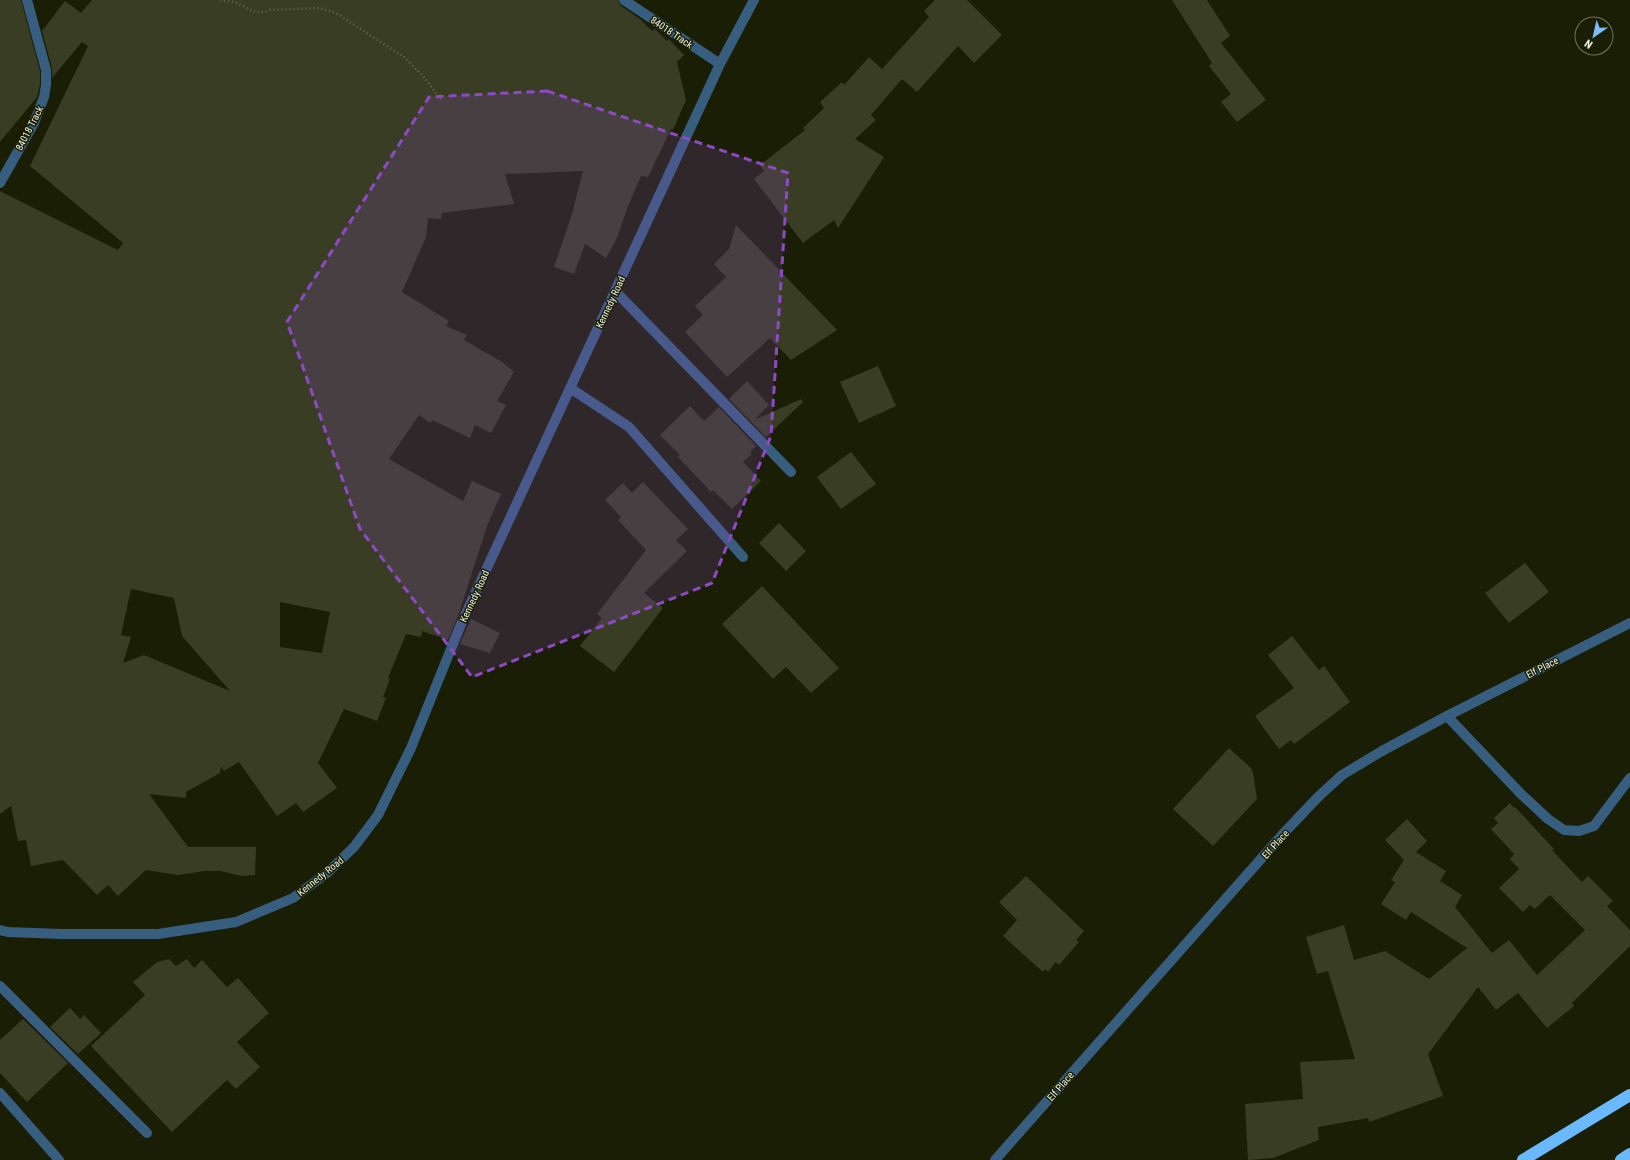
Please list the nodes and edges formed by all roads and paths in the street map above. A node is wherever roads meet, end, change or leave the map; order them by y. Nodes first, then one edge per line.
1 (27, 0) edge
2 (220, 0) edge
3 (624, 0) edge
4 (754, 0) edge
5 (720, 64) junction
6 (441, 100) dead end
7 (0, 183) edge
8 (615, 291) junction
9 (570, 388) junction
10 (791, 472) dead end
11 (743, 557) dead end
12 (1630, 623) edge
13 (1447, 716) junction
14 (1630, 778) edge
15 (3, 932) edge
16 (0, 986) edge
17 (0, 1094) edge
18 (1630, 1095) edge
19 (147, 1133) dead end
20 (1630, 1154) edge
21 (59, 1160) edge
22 (995, 1160) edge
23 (1523, 1160) edge
24 (1621, 1160) edge

1 - 7 street, 84018 Track
2 - 6 path
3 - 5 street, 84018 Track
4 - 5 street, Kennedy Road
5 - 8 street, Kennedy Road
8 - 9 street, Kennedy Road
8 - 10 street
9 - 11 street
9 - 15 street, Kennedy Road
12 - 13 street, Elf Place
13 - 14 street
13 - 22 street, Elf Place
16 - 19 street
17 - 21 street
18 - 23 highway
20 - 24 highway

